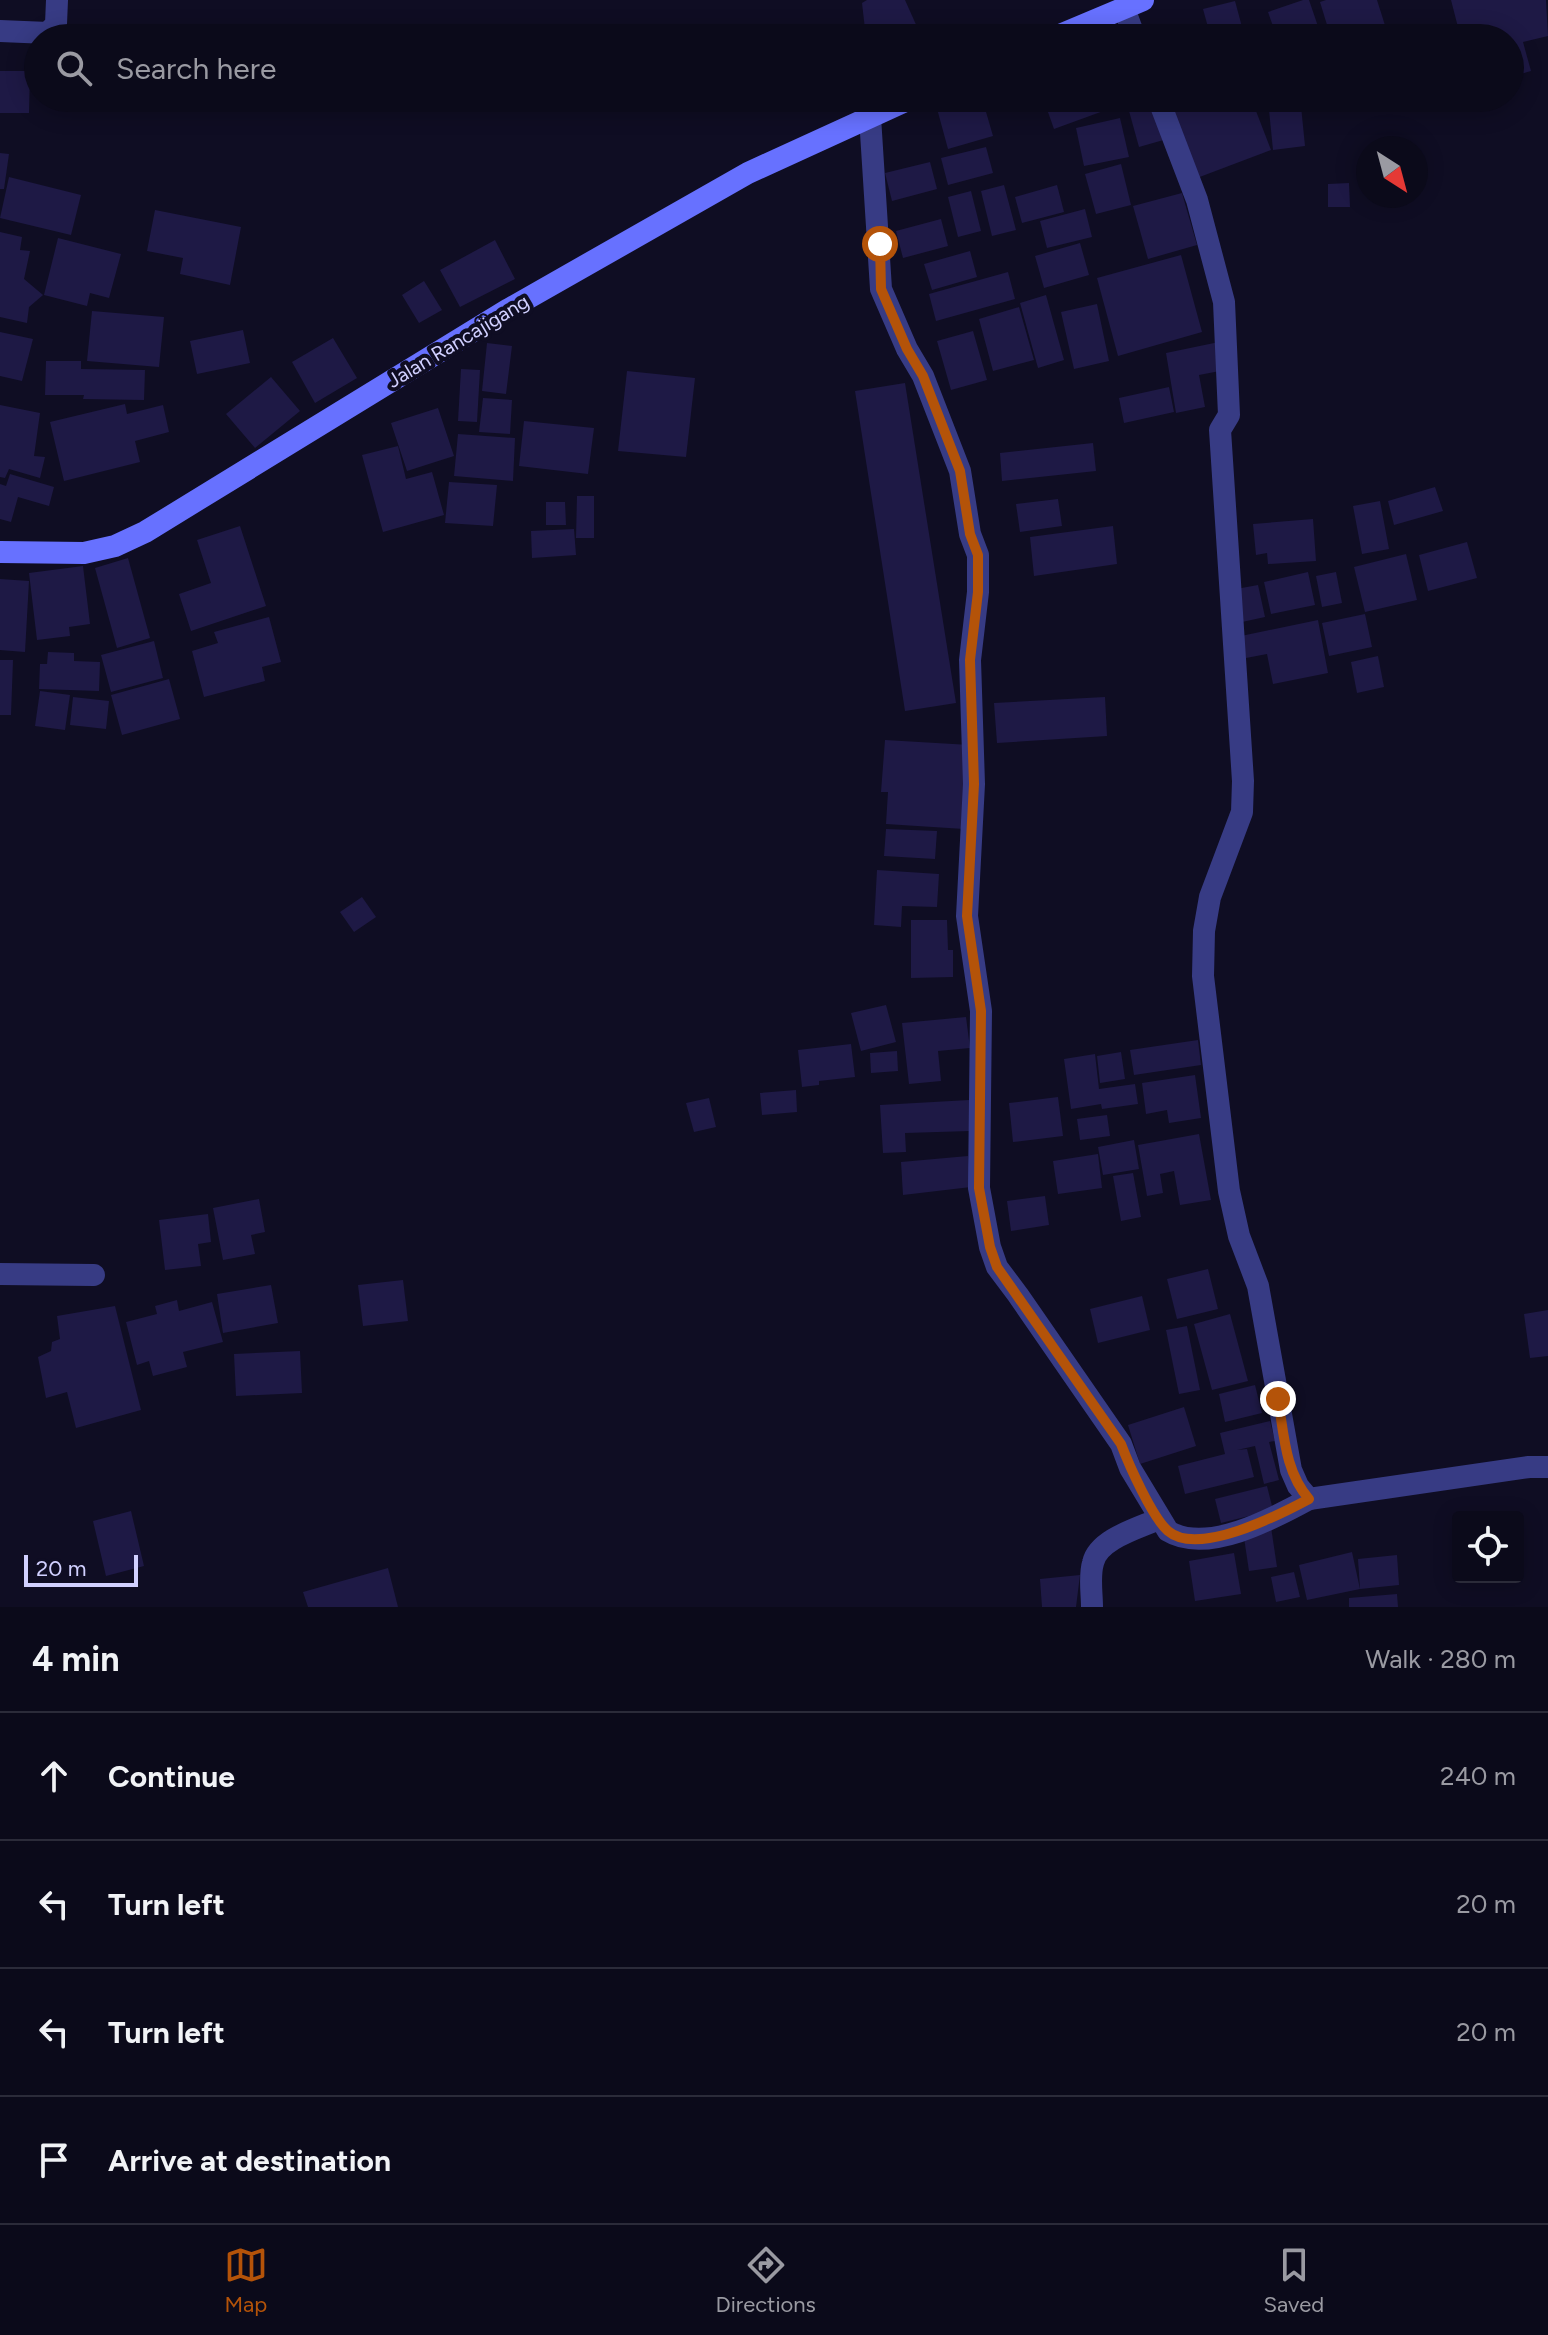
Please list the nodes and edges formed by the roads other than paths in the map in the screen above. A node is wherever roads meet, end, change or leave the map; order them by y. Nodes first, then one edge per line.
1 (57, 0) edge
2 (1134, 4) edge
3 (56, 24) edge
4 (1086, 24) edge
5 (1135, 24) edge
6 (0, 31) edge
7 (24, 32) edge
8 (881, 112) edge
9 (1163, 112) edge
10 (870, 117) junction
11 (0, 552) edge
12 (0, 1274) edge
13 (94, 1275) dead end
14 (1548, 1467) edge
15 (1309, 1499) junction
16 (1159, 1519) junction
17 (1092, 1607) edge

1 - 3 street
2 - 4 main road
2 - 5 street
6 - 7 street
8 - 10 main road, Jalan Rancajigang
9 - 15 street
10 - 11 main road, Jalan Rancajigang
10 - 16 street
12 - 13 street
14 - 15 street
15 - 16 street
16 - 17 street

